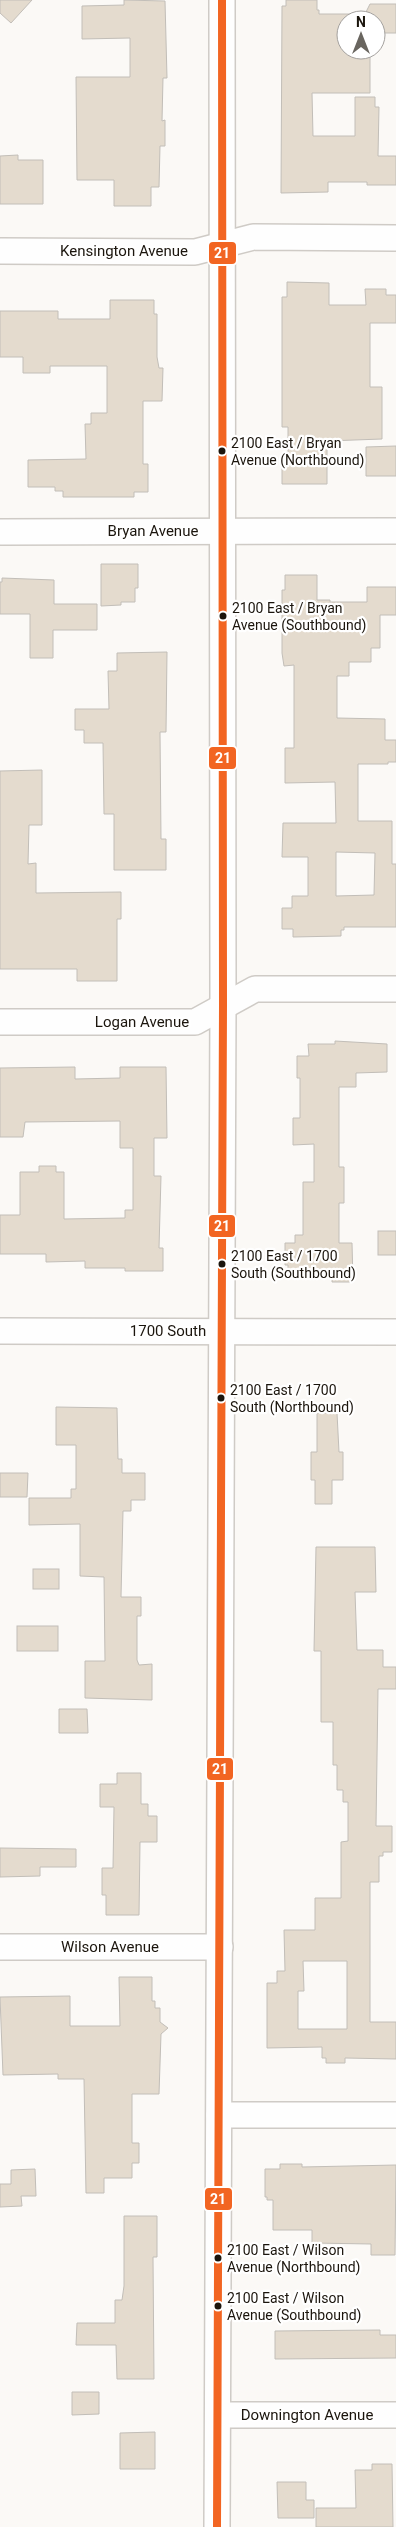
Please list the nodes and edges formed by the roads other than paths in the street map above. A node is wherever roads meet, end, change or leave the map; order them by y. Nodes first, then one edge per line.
1 (222, 0) edge
2 (396, 238) edge
3 (222, 245) junction
4 (0, 251) edge
5 (222, 530) junction
6 (396, 531) edge
7 (0, 532) edge
8 (396, 989) edge
9 (223, 1005) junction
10 (0, 1022) edge
11 (0, 1331) edge
12 (220, 1331) junction
13 (396, 1332) edge
14 (220, 1946) junction
15 (0, 1947) edge
16 (219, 2115) junction
17 (396, 2115) edge
18 (218, 2415) junction
19 (396, 2415) edge
20 (218, 2527) edge

1 - 3 street
2 - 3 street, Kensington Avenue
3 - 4 street, Kensington Avenue
3 - 5 street
5 - 6 street, Bryan Avenue
5 - 7 street, Bryan Avenue
5 - 9 street
8 - 9 street, Logan Avenue
9 - 10 street, Logan Avenue
9 - 12 street
11 - 12 street, 1700 South
12 - 13 street, 1700 South
12 - 14 street
14 - 15 street, Wilson Avenue
14 - 16 street
16 - 17 street
16 - 18 street
18 - 19 street, Downington Avenue
18 - 20 street

